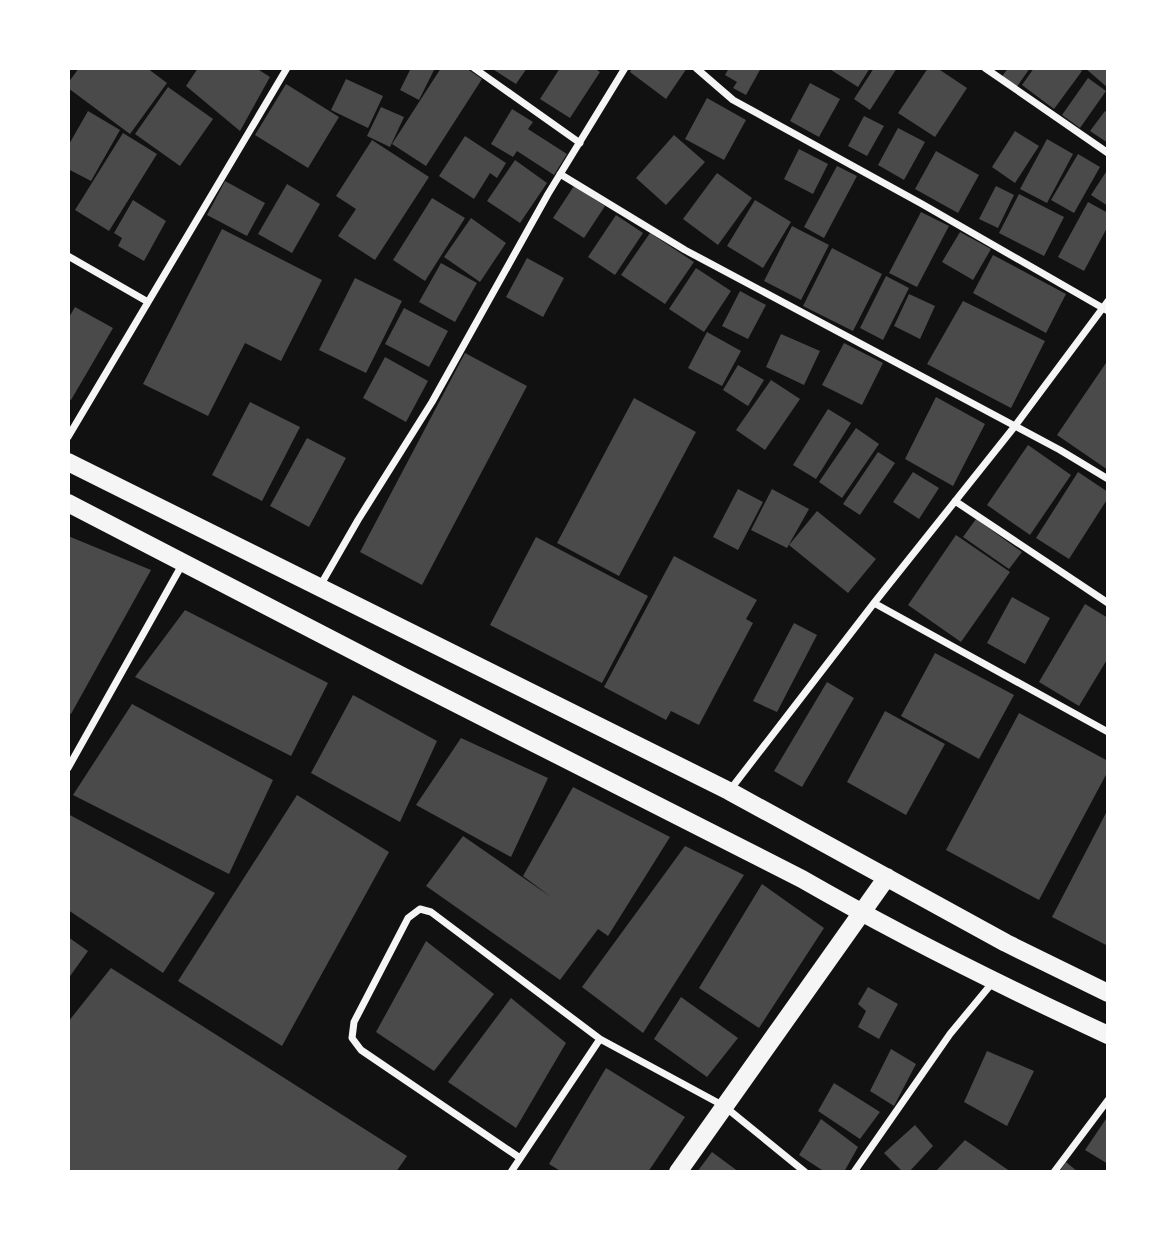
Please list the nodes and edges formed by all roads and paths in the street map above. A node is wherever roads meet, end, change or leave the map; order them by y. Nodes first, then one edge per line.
1 (287, 68) edge
2 (474, 68) edge
3 (625, 68) edge
4 (697, 68) edge
5 (985, 68) edge
6 (580, 143) junction
7 (1108, 153) edge
8 (560, 174) junction
9 (68, 256) edge
10 (148, 302) junction
11 (1106, 306) edge
12 (1015, 426) junction
13 (68, 438) edge
14 (68, 462) edge
15 (1108, 479) edge
16 (955, 501) junction
17 (68, 503) edge
18 (183, 562) junction
19 (320, 587) junction
20 (874, 603) junction
21 (1108, 603) edge
22 (1108, 732) edge
23 (68, 768) edge
24 (729, 791) junction
25 (887, 877) junction
26 (863, 914) junction
27 (993, 982) junction
28 (1108, 993) edge
29 (1108, 1035) edge
30 (600, 1039) junction
31 (1108, 1100) edge
32 (724, 1106) junction
33 (520, 1158) junction
34 (511, 1172) edge
35 (678, 1172) edge
36 (805, 1172) edge
37 (854, 1172) edge
38 (1054, 1172) edge

1 - 10 street
2 - 6 street
3 - 6 street
4 - 11 street
5 - 7 street
6 - 8 street
8 - 12 street
8 - 19 street
9 - 10 street
10 - 13 street
11 - 12 street
12 - 15 street
12 - 16 street
14 - 19 main road
16 - 20 street
16 - 21 street
17 - 18 main road
18 - 23 street
18 - 26 main road
19 - 24 main road
20 - 22 street
20 - 24 street
24 - 25 main road
25 - 26 main road
25 - 28 main road
26 - 27 main road
26 - 32 main road
27 - 29 main road
27 - 37 street
30 - 32 street
30 - 33 street
30 - 33 street
31 - 38 street
32 - 35 main road
32 - 36 street
33 - 34 street

